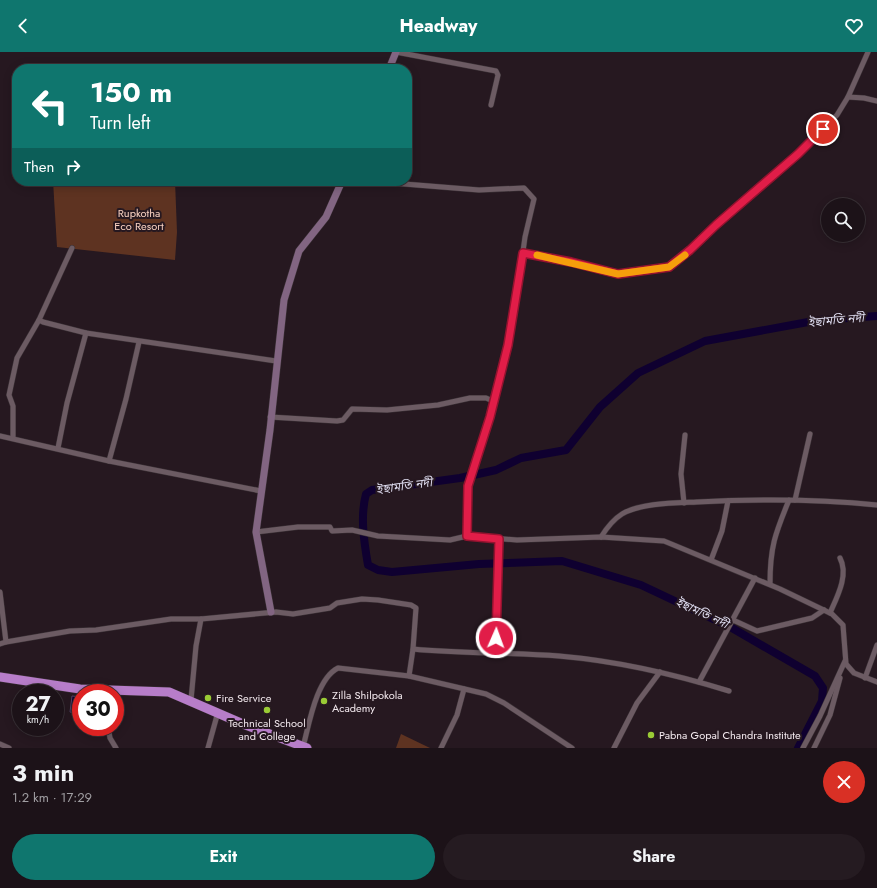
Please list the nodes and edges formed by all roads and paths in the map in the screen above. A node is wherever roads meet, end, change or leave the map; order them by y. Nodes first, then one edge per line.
1 (396, 52) edge
2 (868, 52) edge
3 (391, 64) edge
4 (848, 97) junction
5 (877, 101) edge
6 (491, 105) dead end
7 (412, 185) edge
8 (340, 186) edge
9 (72, 248) dead end
10 (523, 253) junction
11 (39, 320) junction
12 (86, 334) junction
13 (139, 342) junction
14 (276, 361) junction
15 (493, 401) junction
16 (270, 417) junction
17 (810, 434) dead end
18 (685, 435) dead end
19 (0, 436) edge
20 (13, 438) junction
21 (58, 448) junction
22 (109, 461) junction
23 (261, 491) junction
24 (728, 500) junction
25 (789, 500) junction
26 (795, 500) junction
27 (684, 502) junction
28 (877, 505) edge
29 (256, 532) junction
30 (467, 536) junction
31 (602, 537) junction
32 (499, 539) junction
33 (840, 558) dead end
34 (711, 560) junction
35 (755, 578) junction
36 (770, 584) junction
37 (0, 592) edge
38 (824, 610) junction
39 (271, 612) junction
40 (830, 613) junction
41 (201, 619) junction
42 (733, 620) junction
43 (6, 642) junction
44 (0, 644) edge
45 (877, 645) edge
46 (413, 649) junction
47 (495, 652) junction
48 (845, 662) junction
49 (660, 672) junction
50 (0, 676) edge
51 (409, 676) junction
52 (865, 678) junction
53 (699, 682) junction
54 (877, 682) edge
55 (72, 688) edge
56 (464, 690) junction
57 (124, 692) edge
58 (729, 692) dead end
59 (191, 700) junction
60 (218, 712) junction
61 (110, 736) edge
62 (0, 744) edge
63 (9, 748) edge
64 (116, 748) edge
65 (208, 748) edge
66 (305, 748) edge
67 (441, 748) edge
68 (572, 748) edge
69 (614, 748) edge
70 (803, 748) edge
71 (814, 748) edge

1 - 3 street
1 - 6 street
2 - 4 street
4 - 5 street
4 - 10 street
7 - 10 street
8 - 14 street
9 - 11 street
10 - 15 street
11 - 12 street
11 - 20 street
12 - 13 street
12 - 21 street
13 - 14 street
13 - 22 street
14 - 16 street
15 - 16 street
15 - 30 street
16 - 23 street
17 - 26 street
18 - 27 street
19 - 20 street
20 - 21 street
21 - 22 street
22 - 23 street
23 - 29 street
24 - 25 street
24 - 27 street
24 - 34 street
25 - 26 street
25 - 36 street
26 - 28 street
27 - 31 street
29 - 30 street
29 - 39 street
30 - 32 street
31 - 32 street
31 - 34 street
32 - 47 street
33 - 40 street
34 - 35 street
35 - 36 street
35 - 42 street
36 - 38 street
37 - 43 street
38 - 40 street
38 - 42 street
39 - 41 street
39 - 46 street
40 - 48 street
41 - 43 street
41 - 59 street
42 - 53 street
43 - 44 street
45 - 52 street
46 - 47 street
46 - 51 street
47 - 49 street
48 - 52 street
48 - 70 street
48 - 71 street
49 - 53 street
49 - 69 street
50 - 55 highway
51 - 56 street
51 - 66 street
52 - 54 street
53 - 58 street
56 - 67 street
56 - 68 street
57 - 59 highway
59 - 60 highway
60 - 65 street
60 - 66 highway
61 - 64 street
62 - 63 street

